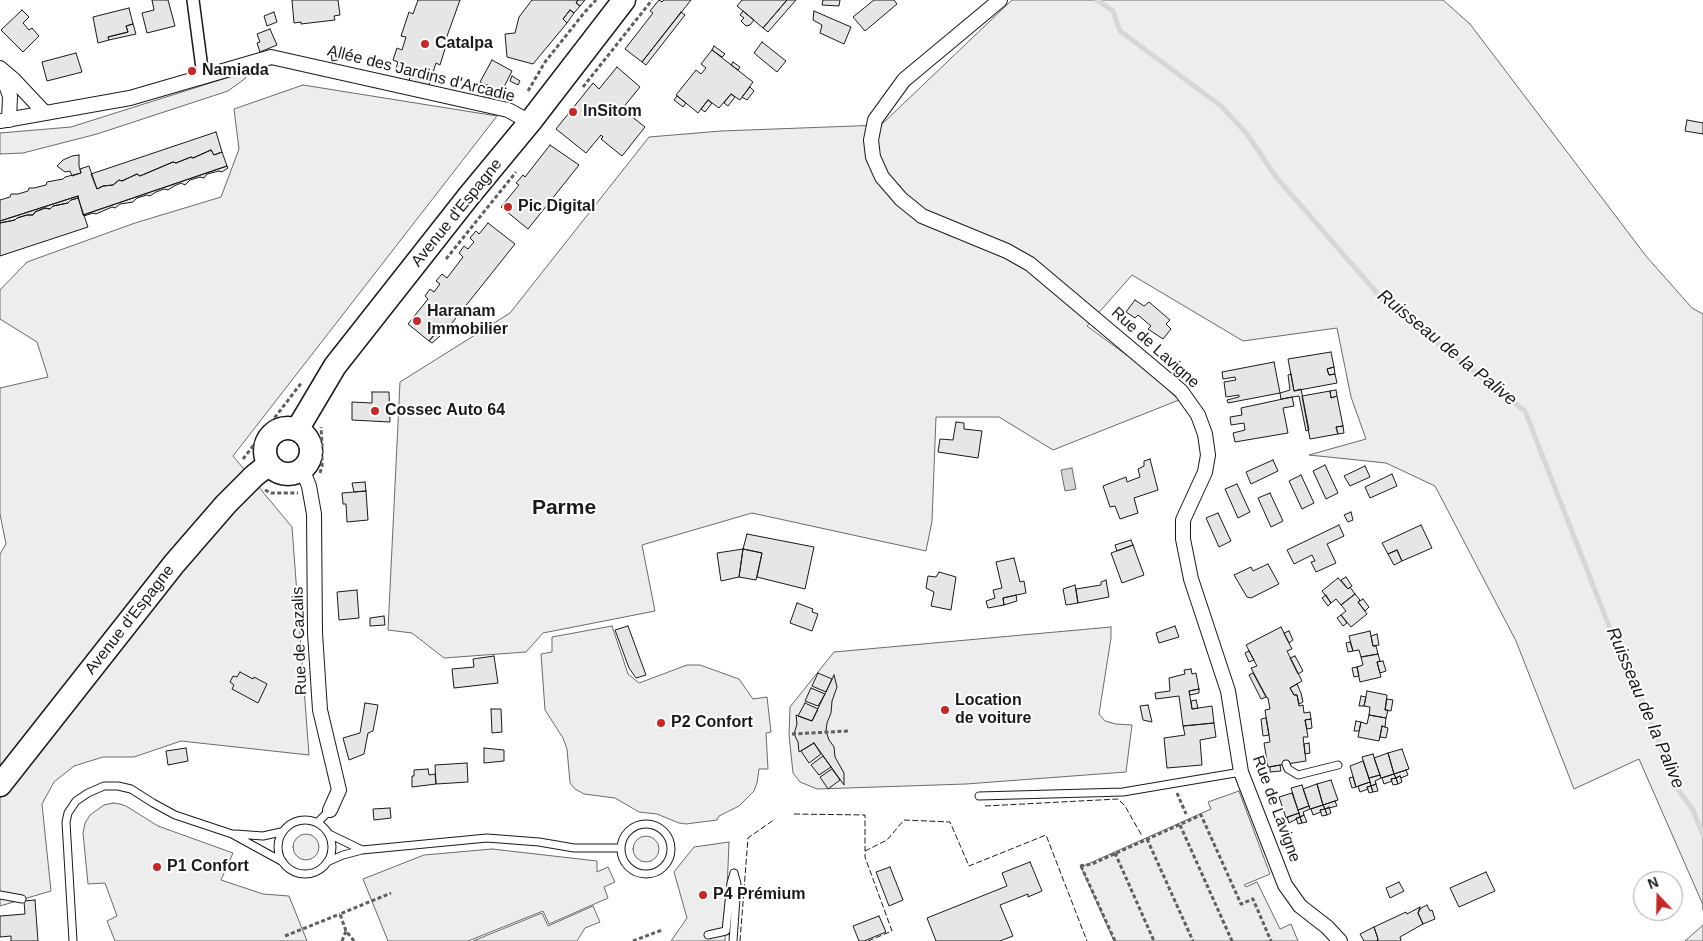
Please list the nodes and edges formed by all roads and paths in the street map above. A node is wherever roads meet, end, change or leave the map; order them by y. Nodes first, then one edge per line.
1 (193, 0) edge
2 (596, 0) edge
3 (624, 0) edge
4 (652, 0) edge
5 (1000, 0) edge
6 (203, 76) junction
7 (580, 90) dead end
8 (528, 92) dead end
9 (45, 113) junction
10 (4, 121) edge
11 (530, 122) junction
12 (521, 165) dead end
13 (442, 264) dead end
14 (320, 422) dead end
15 (296, 430) junction
16 (269, 464) junction
17 (310, 475) junction
18 (265, 490) dead end
19 (297, 494) dead end
20 (848, 731) dead end
21 (792, 734) dead end
22 (1286, 764) dead end
23 (1338, 764) dead end
24 (1241, 772) junction
25 (1172, 784) junction
26 (0, 785) edge
27 (979, 796) dead end
28 (330, 810) joint
29 (1186, 814) dead end
30 (317, 823) junction
31 (1180, 824) junction
32 (281, 832) junction
33 (232, 834) junction
34 (329, 834) junction
35 (1147, 839) junction
36 (621, 848) junction
37 (362, 850) junction
38 (1115, 854) junction
39 (283, 862) junction
40 (327, 862) junction
41 (391, 893) dead end
42 (0, 895) edge
43 (22, 899) dead end
44 (340, 914) junction
45 (662, 930) dead end
46 (346, 931) junction
47 (708, 935) dead end
48 (285, 936) dead end
49 (73, 941) edge
50 (342, 941) edge
51 (354, 941) edge
52 (633, 941) edge
53 (733, 941) edge
54 (1115, 941) edge
55 (1154, 941) edge
56 (1193, 941) edge
57 (1232, 941) edge
58 (1271, 941) edge
59 (1340, 941) edge

1 - 6 street
2 - 8 path
3 - 11 main road, Avenue d'Espagne
4 - 7 path
5 - 24 street, Rue de Lavigne
6 - 9 street, Allée des Jardins d'Arcadie
6 - 11 street, Allée des Jardins d'Arcadie
9 - 10 street, Allée des Jardins d'Arcadie
9 - 10 street
11 - 15 main road, Avenue d'Espagne
12 - 13 path
14 - 17 path
15 - 16 main road
15 - 17 main road
16 - 17 main road
16 - 26 main road, Avenue d'Espagne
17 - 28 street, Rue de Cazalis
18 - 19 path
20 - 21 path
22 - 23 lane
24 - 25 lane
24 - 59 street, Rue de Lavigne
25 - 27 lane
25 - 29 path
28 - 30 lane
30 - 32 lane
30 - 34 lane
31 - 35 path
31 - 57 path
31 - 58 path
32 - 33 lane
32 - 39 lane
33 - 39 lane
33 - 49 lane
34 - 37 lane
34 - 40 lane
35 - 38 path
35 - 56 path
36 - 36 lane
36 - 37 lane
37 - 40 lane
38 - 54 path
38 - 55 path
39 - 40 lane
41 - 44 path
42 - 43 lane
44 - 46 path
44 - 48 path
45 - 52 path
46 - 50 path
46 - 51 path
47 - 53 lane

